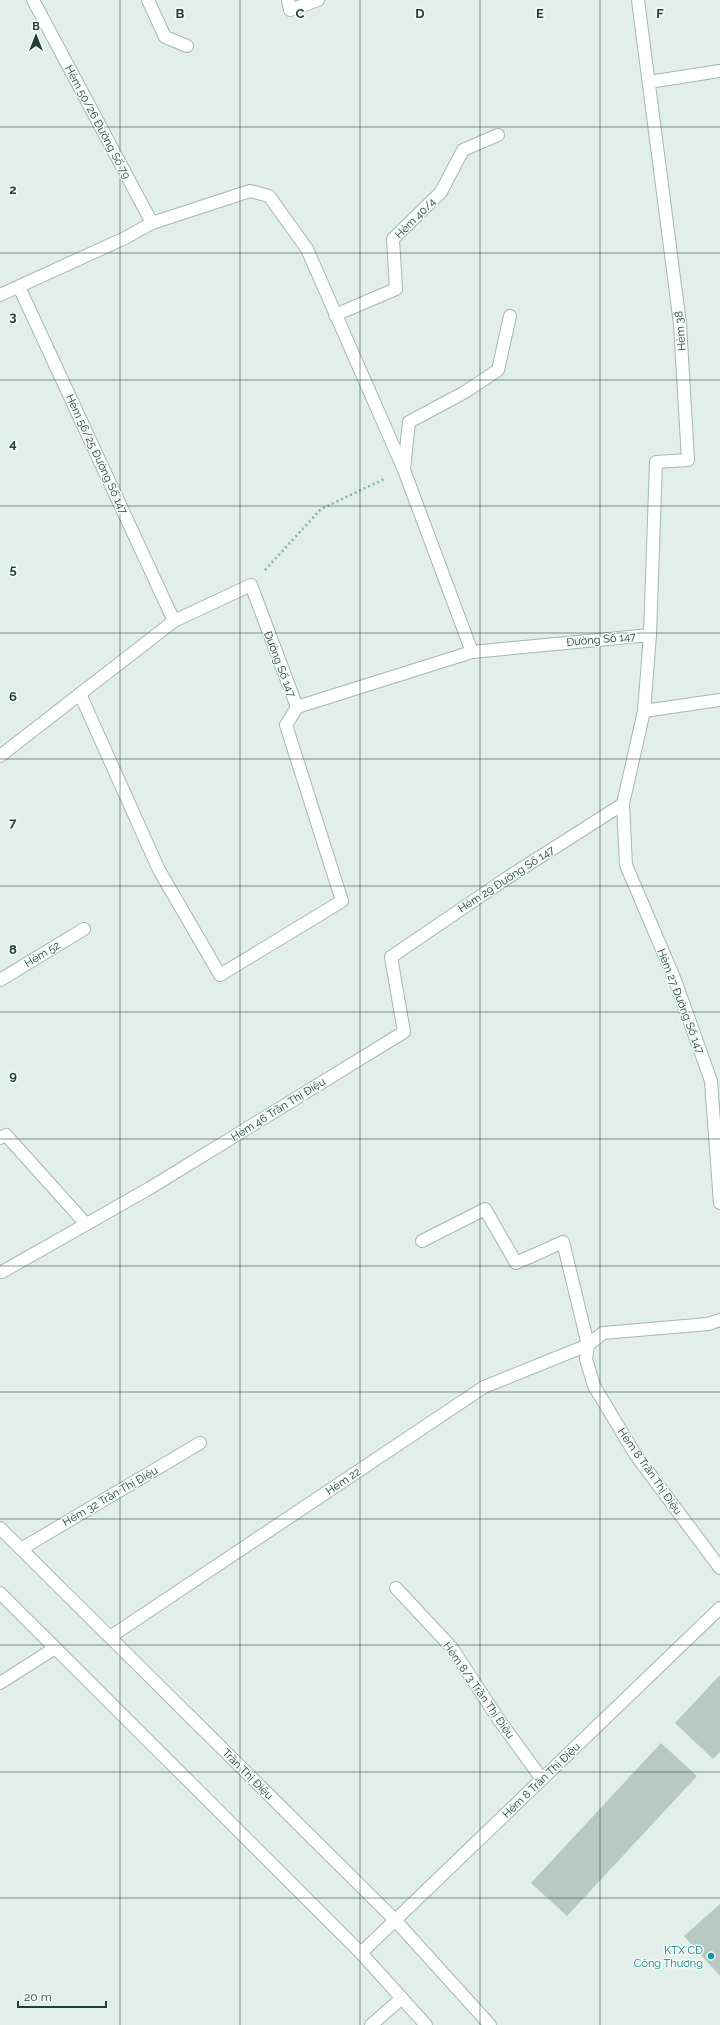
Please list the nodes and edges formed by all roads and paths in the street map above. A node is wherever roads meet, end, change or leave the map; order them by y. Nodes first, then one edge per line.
1 (33, 0) edge
2 (148, 0) edge
3 (288, 0) edge
4 (318, 0) edge
5 (638, 0) edge
6 (187, 46) dead end
7 (720, 71) edge
8 (649, 82) junction
9 (498, 135) dead end
10 (152, 223) junction
11 (19, 287) junction
12 (0, 295) edge
13 (335, 315) junction
14 (510, 316) dead end
15 (404, 470) junction
16 (251, 585) junction
17 (174, 622) junction
18 (650, 635) junction
19 (472, 652) junction
20 (80, 694) junction
21 (720, 700) edge
22 (297, 707) junction
23 (644, 711) junction
24 (0, 756) edge
25 (623, 804) junction
26 (84, 929) dead end
27 (391, 957) joint
28 (0, 980) edge
29 (0, 1138) edge
30 (720, 1203) edge
31 (86, 1224) junction
32 (422, 1242) dead end
33 (2, 1272) dead end
34 (720, 1320) edge
35 (588, 1345) junction
36 (200, 1443) dead end
37 (0, 1528) edge
38 (21, 1549) junction
39 (720, 1568) edge
40 (396, 1588) dead end
41 (0, 1593) edge
42 (720, 1608) edge
43 (110, 1637) junction
44 (55, 1648) junction
45 (0, 1683) edge
46 (542, 1779) junction
47 (395, 1920) junction
48 (361, 1953) junction
49 (402, 1998) junction
50 (372, 2025) edge
51 (426, 2025) edge
52 (490, 2025) edge

1 - 10 street, Hẻm 50/26 Đường Số 79
2 - 6 street
3 - 4 street
5 - 8 street, Hẻm 38
7 - 8 street
8 - 18 street, Hẻm 38
9 - 13 street, Hẻm 40/4
10 - 11 street
10 - 13 street
11 - 12 street
11 - 17 street, Hẻm 56/25 Đường Số 147
13 - 15 street
14 - 15 street
15 - 16 path
15 - 19 street
16 - 17 street
16 - 22 street, Đường Số 147
17 - 20 street
18 - 19 street, Đường Số 147
18 - 23 street, Đường Số 147
19 - 22 street, Đường Số 147
20 - 22 street
20 - 24 street
21 - 23 street
23 - 25 street, Đường Số 147
25 - 27 street, Hẻm 29 Đường Số 147
25 - 30 street, Hẻm 27 Đường Số 147
26 - 28 street, Hẻm 52
27 - 31 street, Hẻm 46 Trần Thị Điệu
29 - 31 street
31 - 33 street, Hẻm 46 Trần Thị Điệu
32 - 35 street, Hẻm 8 Trần Thị Điệu
34 - 35 street
35 - 39 street, Hẻm 8 Trần Thị Điệu
35 - 43 street, Hẻm 22
36 - 38 street, Hẻm 32 Trần Thị Điệu
37 - 38 street, Trần Thị Điệu
38 - 43 street, Trần Thị Điệu
40 - 46 street, Hẻm 8/3 Trần Thị Điệu
41 - 44 street
42 - 46 street, Hẻm 8 Trần Thị Điệu
43 - 47 street, Trần Thị Điệu
44 - 45 street
44 - 48 street
46 - 47 street, Hẻm 8 Trần Thị Điệu
47 - 48 street, Hẻm 8 Trần Thị Điệu
47 - 52 street, Trần Thị Điệu
48 - 49 street
49 - 50 street
49 - 51 street

